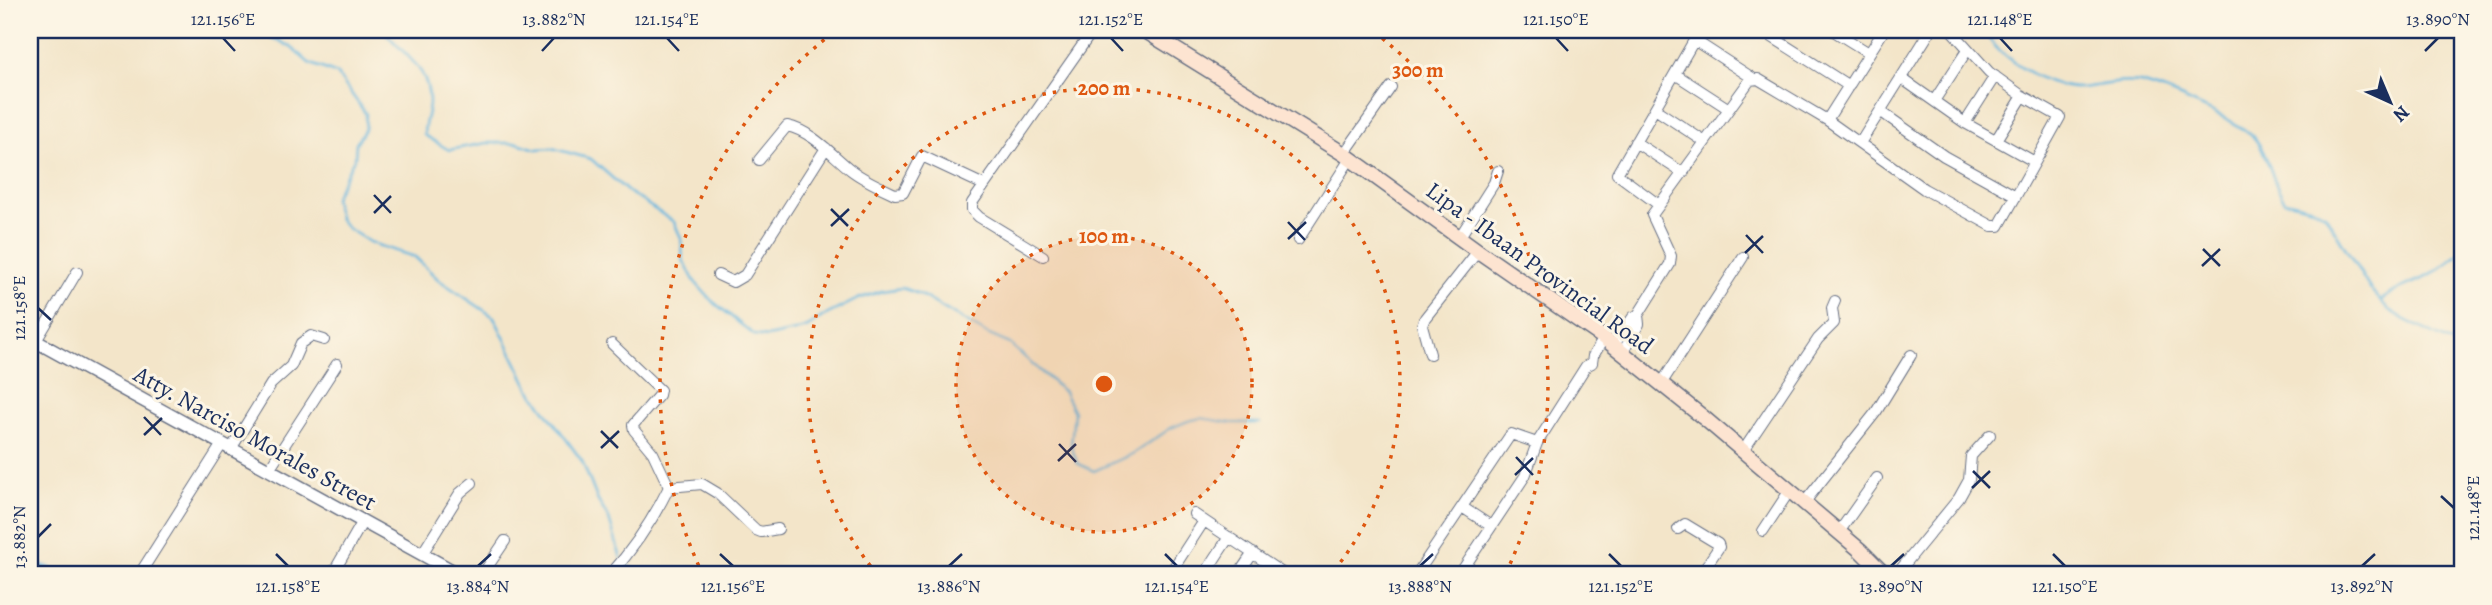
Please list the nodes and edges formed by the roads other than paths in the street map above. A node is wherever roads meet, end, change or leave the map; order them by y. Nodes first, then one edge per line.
1 (1093, 30) edge
2 (1144, 30) edge
3 (1700, 30) edge
4 (1761, 30) edge
5 (1832, 30) edge
6 (1884, 30) edge
7 (1931, 30) edge
8 (1951, 30) edge
9 (1694, 40) junction
10 (1968, 49) junction
11 (1869, 53) junction
12 (1675, 74) junction
13 (1995, 76) junction
14 (1901, 78) junction
15 (1754, 79) junction
16 (1849, 86) junction
17 (1391, 87) dead end
18 (2023, 96) junction
19 (1934, 101) junction
20 (1655, 108) junction
21 (1729, 110) junction
22 (1880, 111) junction
23 (1828, 120) junction
24 (1965, 123) junction
25 (1996, 140) junction
26 (1635, 142) junction
27 (1705, 142) junction
28 (1860, 143) junction
29 (827, 148) junction
30 (1347, 156) junction
31 (760, 160) dead end
32 (2035, 162) junction
33 (1498, 171) dead end
34 (1683, 173) junction
35 (984, 185) junction
36 (2016, 196) junction
37 (1659, 205) junction
38 (1993, 227) junction
39 (2004, 233) dead end
40 (1459, 238) junction
41 (1298, 240) dead end
42 (1478, 251) junction
43 (1043, 256) dead end
44 (1743, 257) dead end
45 (77, 272) dead end
46 (718, 275) dead end
47 (1835, 302) dead end
48 (33, 340) edge
49 (324, 340) dead end
50 (612, 344) dead end
51 (1618, 344) junction
52 (1430, 354) dead end
53 (1911, 355) dead end
54 (337, 364) dead end
55 (1661, 384) junction
56 (1990, 435) dead end
57 (1537, 443) junction
58 (226, 446) junction
59 (1744, 451) junction
60 (269, 469) junction
61 (1877, 478) dead end
62 (472, 483) dead end
63 (669, 487) junction
64 (1790, 490) junction
65 (1804, 503) junction
66 (1462, 507) junction
67 (1194, 514) dead end
68 (363, 521) junction
69 (1205, 521) junction
70 (1491, 526) junction
71 (778, 529) dead end
72 (1678, 529) dead end
73 (1763, 531) dead end
74 (1839, 532) junction
75 (1229, 537) junction
76 (505, 541) dead end
77 (1253, 553) junction
78 (422, 554) junction
79 (1273, 572) edge
80 (139, 575) edge
81 (332, 575) edge
82 (460, 575) edge
83 (482, 575) edge
84 (610, 575) edge
85 (1169, 575) edge
86 (1204, 575) edge
87 (1238, 575) edge
88 (1285, 575) edge
89 (1416, 575) edge
90 (1459, 575) edge
91 (1700, 575) edge
92 (1885, 575) edge
93 (1896, 575) edge

1 - 35 street
2 - 30 main road, Lipa - Ibaan Provincial Road
3 - 9 street
4 - 16 street
5 - 11 street
6 - 11 street
7 - 14 street
8 - 10 street
9 - 12 street
9 - 15 street
10 - 13 street
10 - 19 street
11 - 16 street
12 - 20 street
12 - 21 street
13 - 18 street
13 - 24 street
14 - 19 street
14 - 22 street
15 - 21 street
15 - 23 street
16 - 23 street
17 - 30 street
18 - 25 street
18 - 32 street
19 - 24 street
20 - 26 street
20 - 27 street
21 - 27 street
22 - 28 street
22 - 36 street
23 - 28 street
24 - 25 street
25 - 32 street
26 - 34 street
26 - 37 street
27 - 34 street
28 - 38 street
29 - 31 street
29 - 35 street
29 - 46 street
30 - 40 main road, Lipa - Ibaan Provincial Road
30 - 41 street
32 - 36 street
33 - 40 street
34 - 37 street
35 - 43 street
36 - 38 street
37 - 51 street
38 - 39 street
40 - 42 main road, Lipa - Ibaan Provincial Road
42 - 51 main road, Lipa - Ibaan Provincial Road
42 - 52 street
44 - 55 street
45 - 48 street
47 - 59 street
48 - 58 street, Atty. Narciso Morales Street
49 - 58 street
50 - 63 street
51 - 55 main road, Lipa - Ibaan Provincial Road
51 - 57 street
53 - 65 street
54 - 60 street
55 - 59 main road, Lipa - Ibaan Provincial Road
56 - 93 street
57 - 66 street
57 - 70 street
58 - 60 street, Atty. Narciso Morales Street
58 - 80 street
59 - 64 main road, Lipa - Ibaan Provincial Road
60 - 68 street, Atty. Narciso Morales Street
61 - 74 street
62 - 78 street
63 - 71 street
63 - 84 street
64 - 65 main road, Lipa - Ibaan Provincial Road
64 - 73 street
65 - 74 main road, Lipa - Ibaan Provincial Road
66 - 70 street
66 - 89 street
67 - 69 street
68 - 78 street, Atty. Narciso Morales Street
68 - 81 street
69 - 75 street
69 - 85 street
70 - 90 street
72 - 91 street
74 - 92 main road, Lipa - Ibaan Provincial Road
75 - 77 street
75 - 86 street
76 - 83 street
77 - 79 street
77 - 87 street
78 - 82 street, Atty. Narciso Morales Street
79 - 88 street

